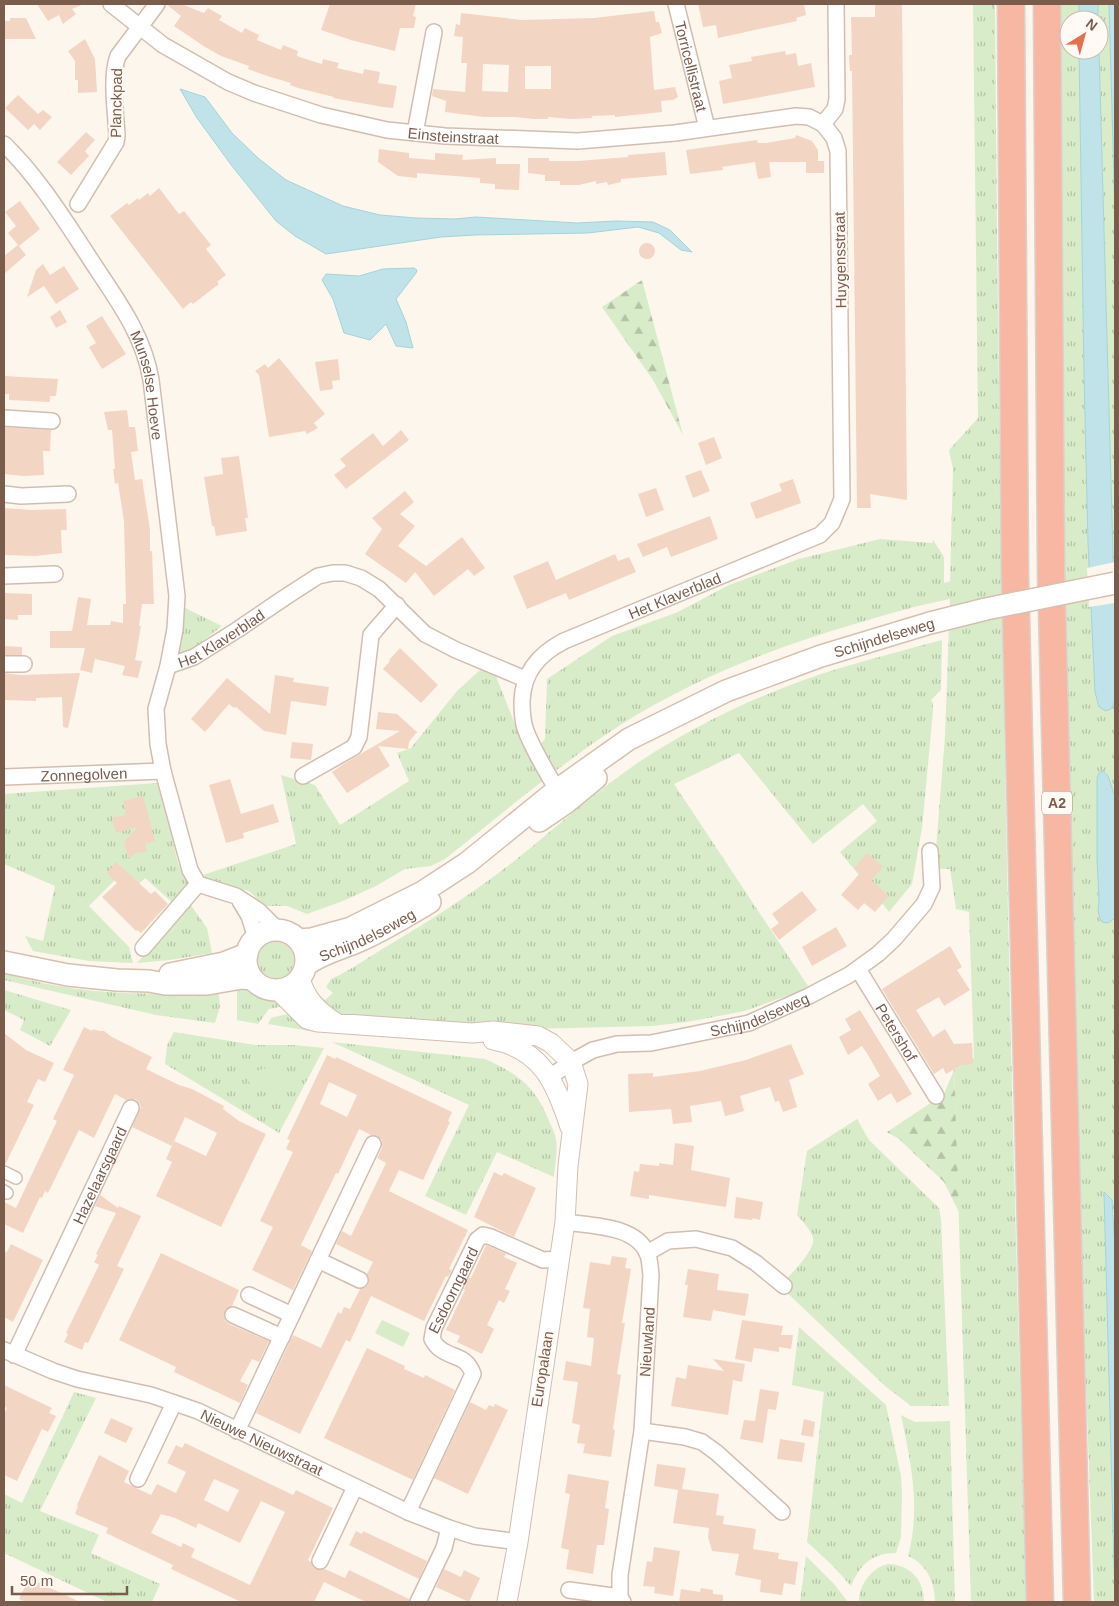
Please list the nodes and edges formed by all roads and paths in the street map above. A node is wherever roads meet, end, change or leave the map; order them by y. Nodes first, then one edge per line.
1 (111, 4) edge
2 (157, 4) edge
3 (676, 4) edge
4 (836, 4) edge
5 (1011, 4) edge
6 (1047, 4) edge
7 (139, 28) junction
8 (434, 32) dead end
9 (823, 124) junction
10 (707, 128) junction
11 (415, 133) junction
12 (4, 144) edge
13 (78, 204) dead end
14 (4, 418) edge
15 (52, 421) dead end
16 (4, 494) edge
17 (68, 494) dead end
18 (832, 523) joint
19 (55, 574) dead end
20 (4, 576) edge
21 (1115, 583) edge
22 (397, 605) junction
23 (4, 664) edge
24 (24, 664) dead end
25 (168, 666) junction
26 (525, 679) junction
27 (664, 723) junction
28 (163, 771) junction
29 (303, 776) dead end
30 (4, 777) edge
31 (557, 790) junction
32 (548, 813) junction
33 (930, 851) dead end
34 (198, 884) junction
35 (236, 896) junction
36 (278, 930) junction
37 (299, 940) junction
38 (252, 946) junction
39 (143, 948) dead end
40 (4, 962) edge
41 (858, 969) junction
42 (303, 971) junction
43 (253, 979) junction
44 (149, 981) junction
45 (278, 990) junction
46 (337, 1024) junction
47 (472, 1033) junction
48 (571, 1062) junction
49 (550, 1077) junction
50 (936, 1096) dead end
51 (131, 1108) dead end
52 (572, 1135) junction
53 (373, 1144) dead end
54 (4, 1172) edge
55 (16, 1178) dead end
56 (565, 1222) junction
57 (647, 1253) junction
58 (559, 1259) junction
59 (318, 1260) junction
60 (360, 1280) dead end
61 (784, 1286) dead end
62 (249, 1295) dead end
63 (233, 1315) dead end
64 (292, 1315) junction
65 (282, 1337) junction
66 (9, 1352) edge
67 (174, 1403) junction
68 (237, 1431) junction
69 (642, 1431) junction
70 (138, 1479) dead end
71 (355, 1487) junction
72 (408, 1512) junction
73 (782, 1512) dead end
74 (450, 1528) junction
75 (518, 1542) junction
76 (320, 1561) dead end
77 (570, 1590) dead end
78 (622, 1600) edge
79 (418, 1602) edge
80 (507, 1602) edge
81 (1040, 1602) edge
82 (1077, 1602) edge

1 - 7 street, Einsteinstraat
2 - 7 street, Planckpad
3 - 10 street, Torricellistraat
4 - 9 street
5 - 81 highway, A2
6 - 82 highway, A2
7 - 11 street, Einsteinstraat
7 - 13 street, Planckpad
8 - 11 street
9 - 10 street, Einsteinstraat
9 - 18 street, Huygensstraat
10 - 11 street, Einsteinstraat
12 - 25 street, Munselse Hoeve
14 - 15 street
16 - 17 street
18 - 26 street, Het Klaverblad
19 - 20 street
21 - 27 main road, Schijndelseweg, bridge
22 - 25 street, Het Klaverblad
22 - 26 street, Het Klaverblad
22 - 29 street
23 - 24 street
25 - 28 street, Het Klaverblad
26 - 31 street, Het Klaverblad
27 - 31 main road, Schijndelseweg
27 - 32 main road, Schijndelseweg
28 - 30 street, Zonnegolven
28 - 34 street, Het Klaverblad
31 - 32 main road
31 - 37 main road, Schijndelseweg
32 - 42 main road, Schijndelseweg
33 - 41 street, Schijndelseweg
34 - 35 street
34 - 39 street
35 - 36 street
35 - 38 street
36 - 37 main road
36 - 38 main road
37 - 42 main road
38 - 43 main road
38 - 44 main road
40 - 44 main road
41 - 48 street, Schijndelseweg
41 - 50 street, Petershof
42 - 45 main road
42 - 46 street
43 - 44 main road
43 - 45 main road
45 - 46 street
46 - 47 street
47 - 48 street
47 - 49 street
48 - 49 street, Schijndelseweg
48 - 52 street, Europalaan
49 - 52 street, Europalaan
51 - 66 street, Hazelaarsgaard
52 - 56 street, Europalaan
53 - 59 street
54 - 55 street
56 - 57 street
56 - 58 street, Europalaan
57 - 61 street
57 - 69 street, Nieuwland
58 - 72 street, Esdoorngaard
58 - 75 street, Europalaan
59 - 60 street
59 - 64 street
62 - 64 street
63 - 65 street
64 - 65 street
65 - 68 street
66 - 67 street, Nieuwe Nieuwstraat
67 - 68 street, Nieuwe Nieuwstraat
67 - 70 street
68 - 71 street, Nieuwe Nieuwstraat
69 - 73 street
69 - 78 street, Nieuwland
71 - 72 street, Nieuwe Nieuwstraat
71 - 76 street
72 - 74 street, Nieuwe Nieuwstraat
74 - 75 street, Nieuwe Nieuwstraat
74 - 79 street
75 - 80 street, Europalaan
77 - 78 street, Nieuwland

